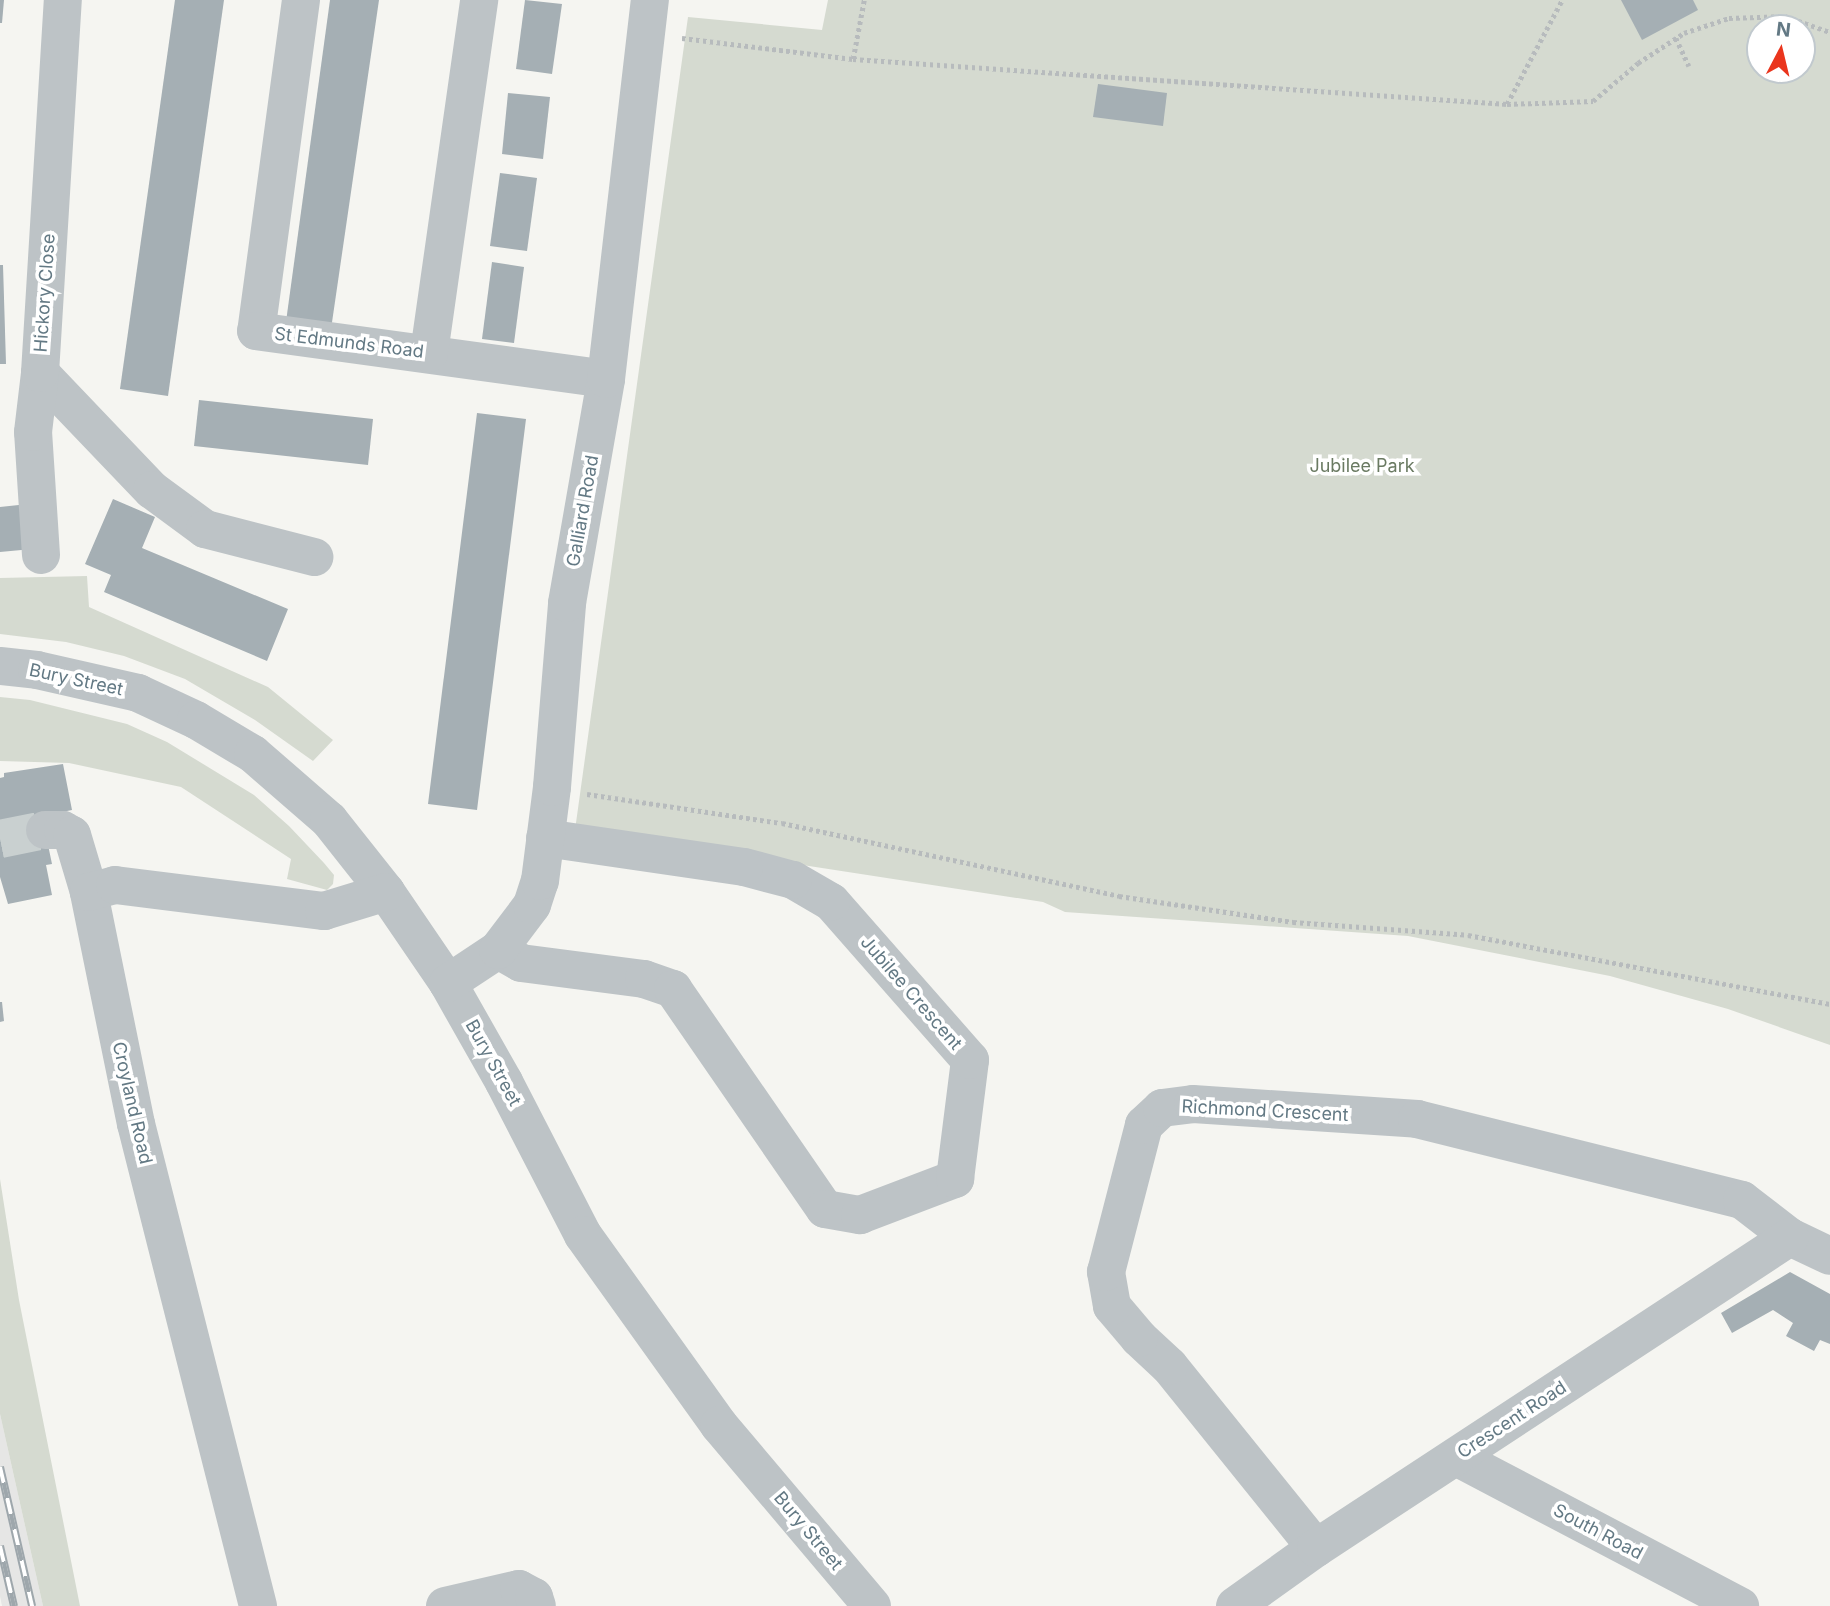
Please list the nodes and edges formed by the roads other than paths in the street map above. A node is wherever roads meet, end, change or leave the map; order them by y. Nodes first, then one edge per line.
1 (63, 0) edge
2 (301, 0) edge
3 (479, 0) edge
4 (648, 10) edge
5 (429, 353) junction
6 (40, 373) junction
7 (606, 379) junction
8 (41, 555) dead end
9 (314, 557) dead end
10 (0, 666) edge
11 (45, 830) tunnel mouth
12 (545, 838) junction
13 (386, 891) junction
14 (89, 892) junction
15 (498, 950) junction
16 (448, 983) junction
17 (1790, 1237) junction
18 (1830, 1256) edge
19 (1456, 1457) junction
20 (1315, 1548) junction
21 (258, 1606) edge
22 (445, 1606) edge
23 (537, 1606) edge
24 (872, 1606) edge
25 (1235, 1606) edge
26 (1740, 1606) edge

1 - 6 street, Hickory Close
2 - 5 street, St Edmunds Road
3 - 5 street
4 - 7 street, Galliard Road
5 - 7 street, St Edmunds Road
6 - 8 street
6 - 9 street, Hickory Close
7 - 12 street, Galliard Road
10 - 13 street, Bury Street
11 - 14 street, Croyland Road
12 - 15 street, Galliard Road
12 - 15 street, Jubilee Crescent
13 - 14 street
13 - 16 street, Bury Street
14 - 21 street, Croyland Road
15 - 16 street, Galliard Road
16 - 24 street, Bury Street
17 - 18 street, Richmond Crescent
17 - 19 street, Crescent Road
17 - 20 street, Richmond Crescent
19 - 20 street, Crescent Road
19 - 26 street, South Road
20 - 25 street, Crescent Road
22 - 23 street

